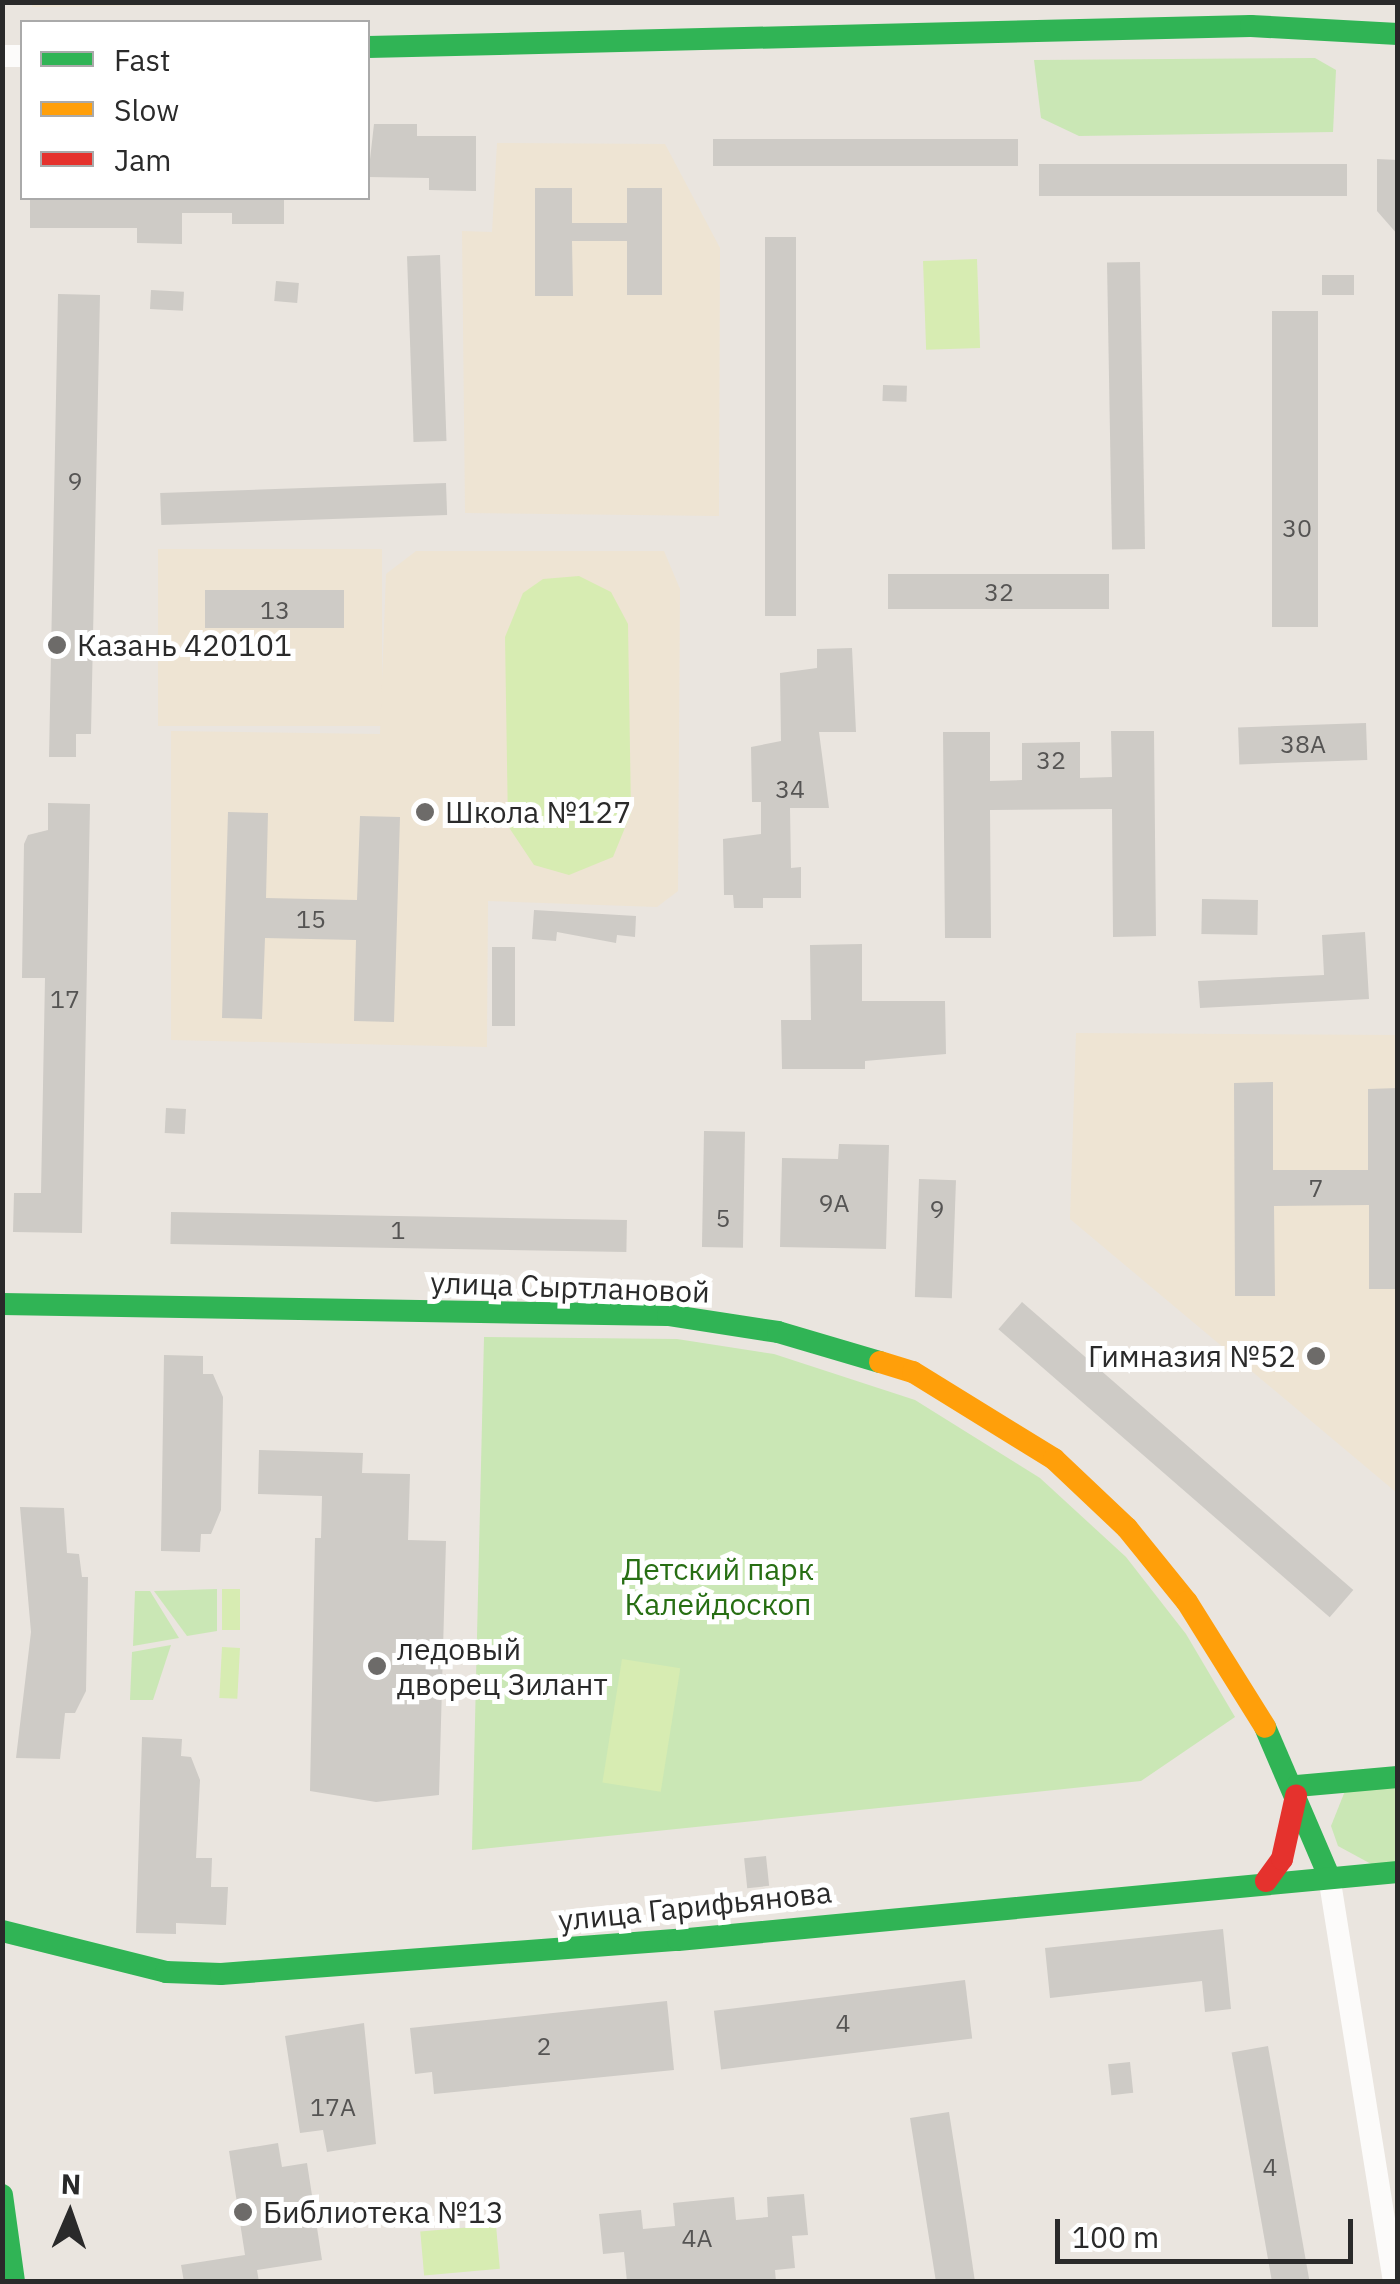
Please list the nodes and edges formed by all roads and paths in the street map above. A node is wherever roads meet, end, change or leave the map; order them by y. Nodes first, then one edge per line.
1 (1398, 34) edge
2 (370, 48) edge
3 (2, 1304) edge
4 (1398, 1776) edge
5 (1296, 1786) junction
6 (1398, 1872) edge
7 (1329, 1876) junction
8 (1266, 1881) junction
9 (2, 1931) edge
10 (2, 2195) edge
11 (14, 2282) edge
12 (1394, 2282) edge

1 - 2 street
3 - 5 street, улица Сыртлановой
4 - 5 street
5 - 7 street, улица Сыртлановой
5 - 8 street
6 - 7 street, улица Гарифьянова
7 - 8 street, улица Гарифьянова
7 - 12 street, улица Сыртлановой
8 - 9 street, улица Гарифьянова
10 - 11 street

